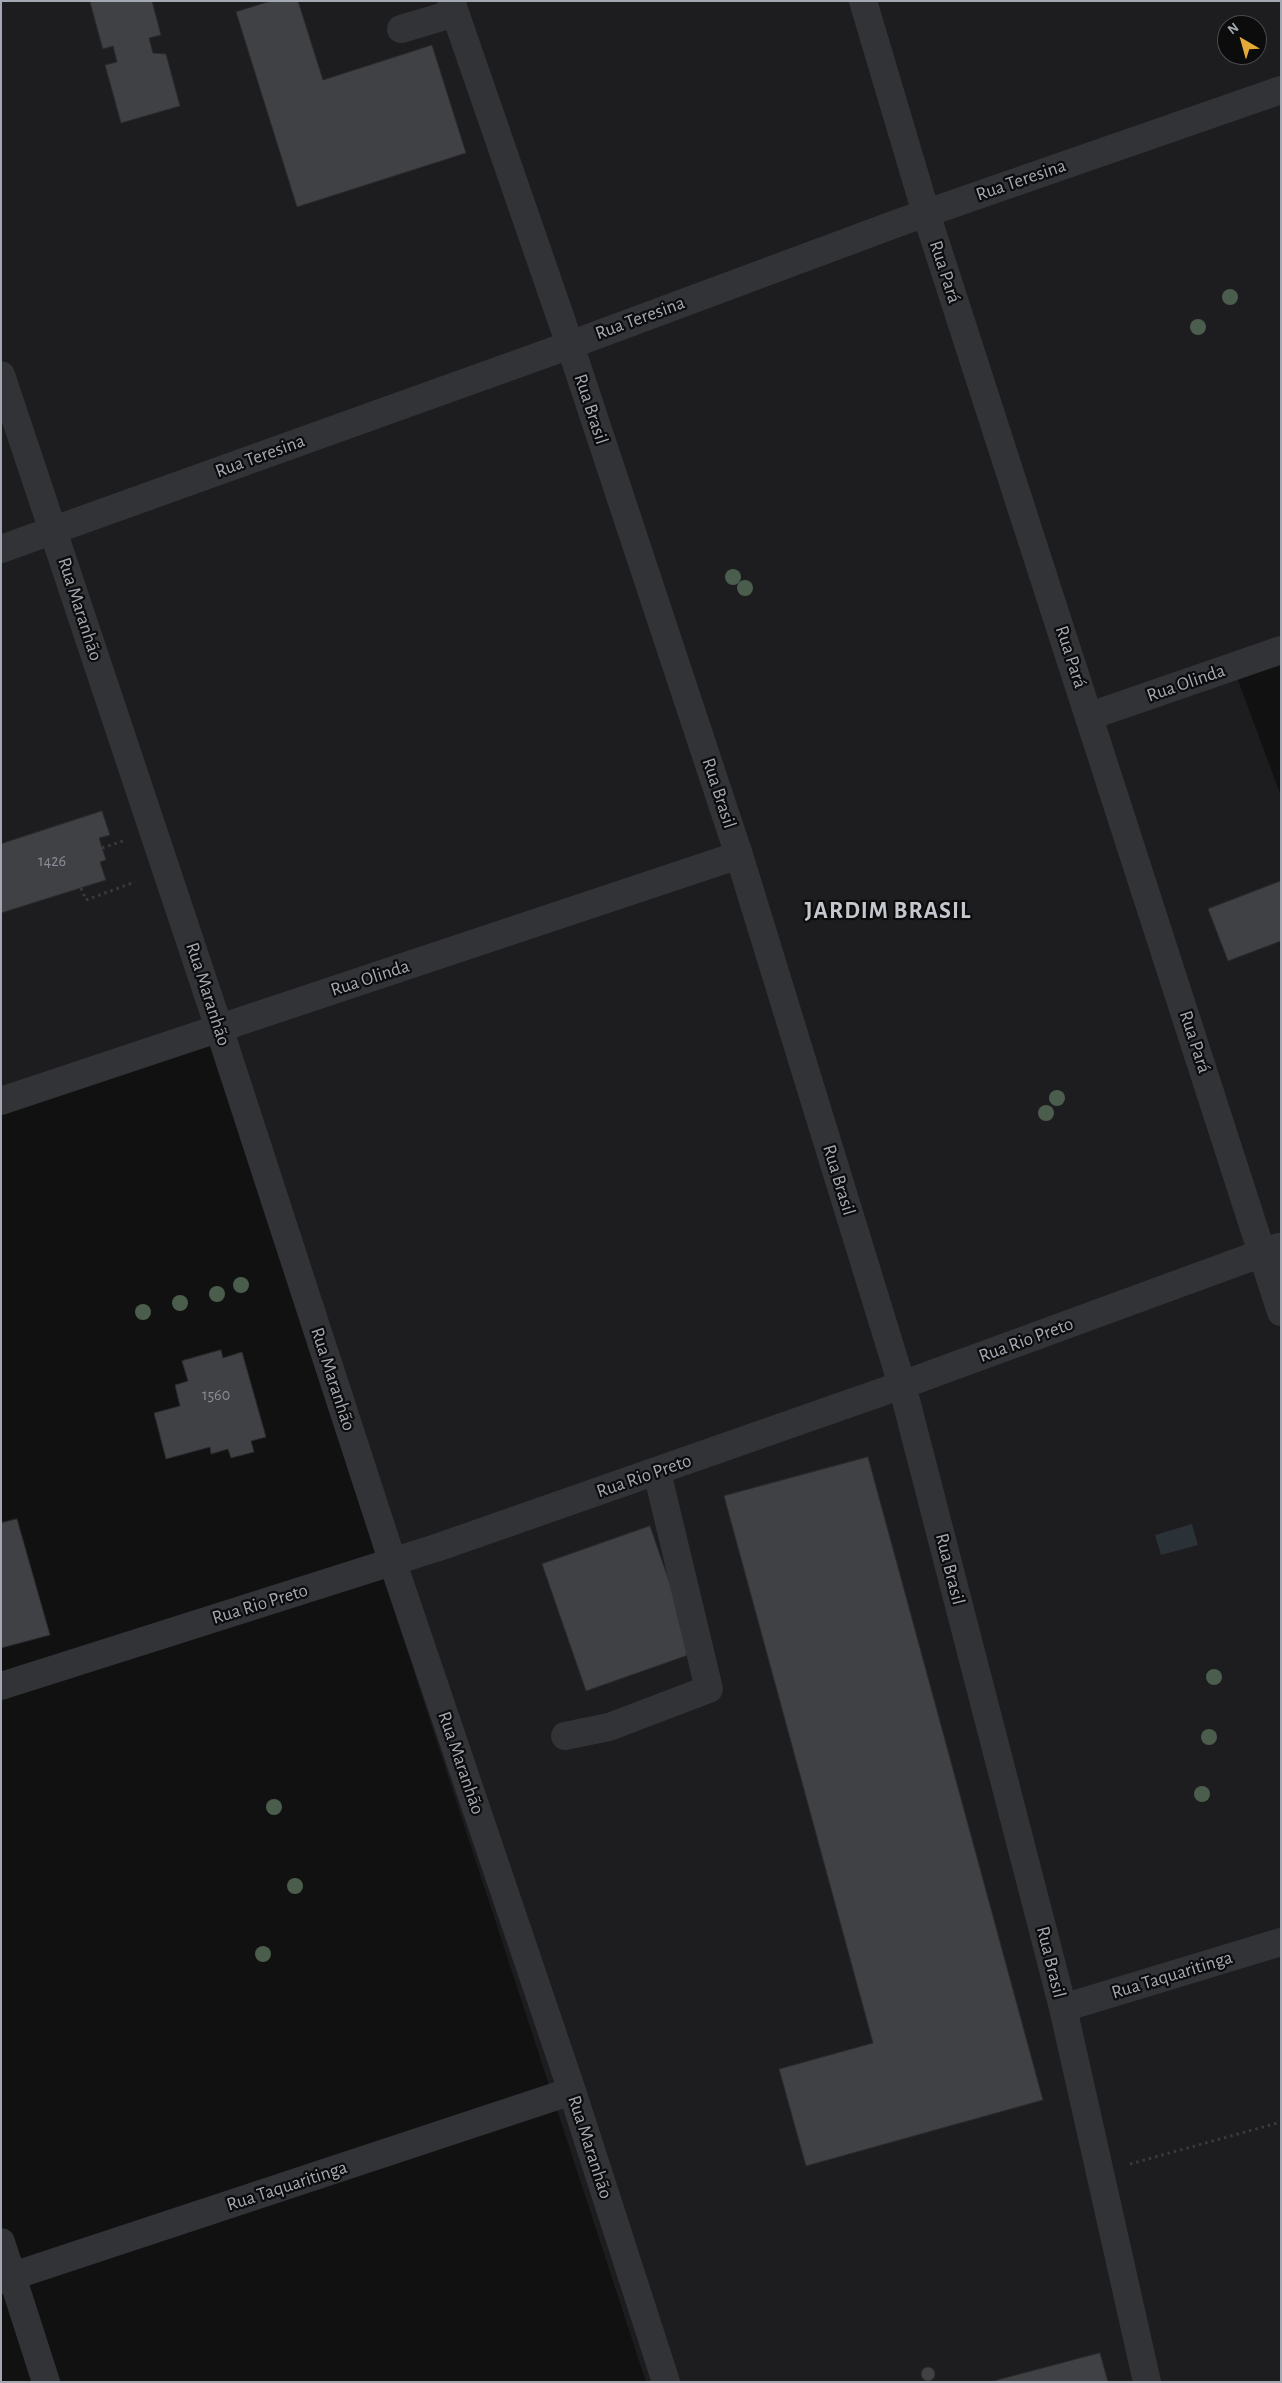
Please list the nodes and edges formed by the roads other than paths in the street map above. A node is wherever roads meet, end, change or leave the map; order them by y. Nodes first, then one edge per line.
1 (863, 1) edge
2 (453, 7) edge
3 (401, 29) dead end
4 (1281, 90) edge
5 (926, 213) junction
6 (570, 345) junction
7 (1, 375) edge
8 (54, 530) junction
9 (1, 549) edge
10 (1281, 650) edge
11 (1090, 716) junction
12 (739, 855) junction
13 (219, 1028) junction
14 (1, 1100) edge
15 (1272, 1250) edge
16 (1281, 1312) edge
17 (902, 1385) junction
18 (657, 1472) junction
19 (393, 1563) junction
20 (1, 1686) edge
21 (565, 1736) dead end
22 (1281, 1942) edge
23 (1063, 2008) junction
24 (572, 2091) junction
25 (1, 2242) edge
26 (7, 2278) edge
27 (46, 2382) edge
28 (666, 2382) edge
29 (1147, 2382) edge

1 - 5 street, Rua Pará
2 - 3 street
2 - 6 street, Rua Brasil
4 - 5 street, Rua Teresina
5 - 6 street, Rua Teresina
5 - 11 street, Rua Pará
6 - 8 street, Rua Teresina
6 - 12 street, Rua Brasil
7 - 8 street, Rua Maranhão
8 - 9 street, Rua Teresina
8 - 13 street, Rua Maranhão
10 - 11 street, Rua Olinda
11 - 15 street, Rua Pará
12 - 13 street, Rua Olinda
12 - 17 street, Rua Brasil
13 - 14 street, Rua Olinda
13 - 19 street, Rua Maranhão
15 - 16 street, Rua Pará
15 - 17 street, Rua Rio Preto
17 - 18 street, Rua Rio Preto
17 - 23 street, Rua Brasil
18 - 19 street, Rua Rio Preto
18 - 21 street
19 - 20 street, Rua Rio Preto
19 - 24 street, Rua Maranhão
22 - 23 street, Rua Taquaritinga
23 - 29 street, Rua Brasil
24 - 26 street, Rua Taquaritinga
24 - 28 street, Rua Maranhão
25 - 26 street
26 - 27 street

